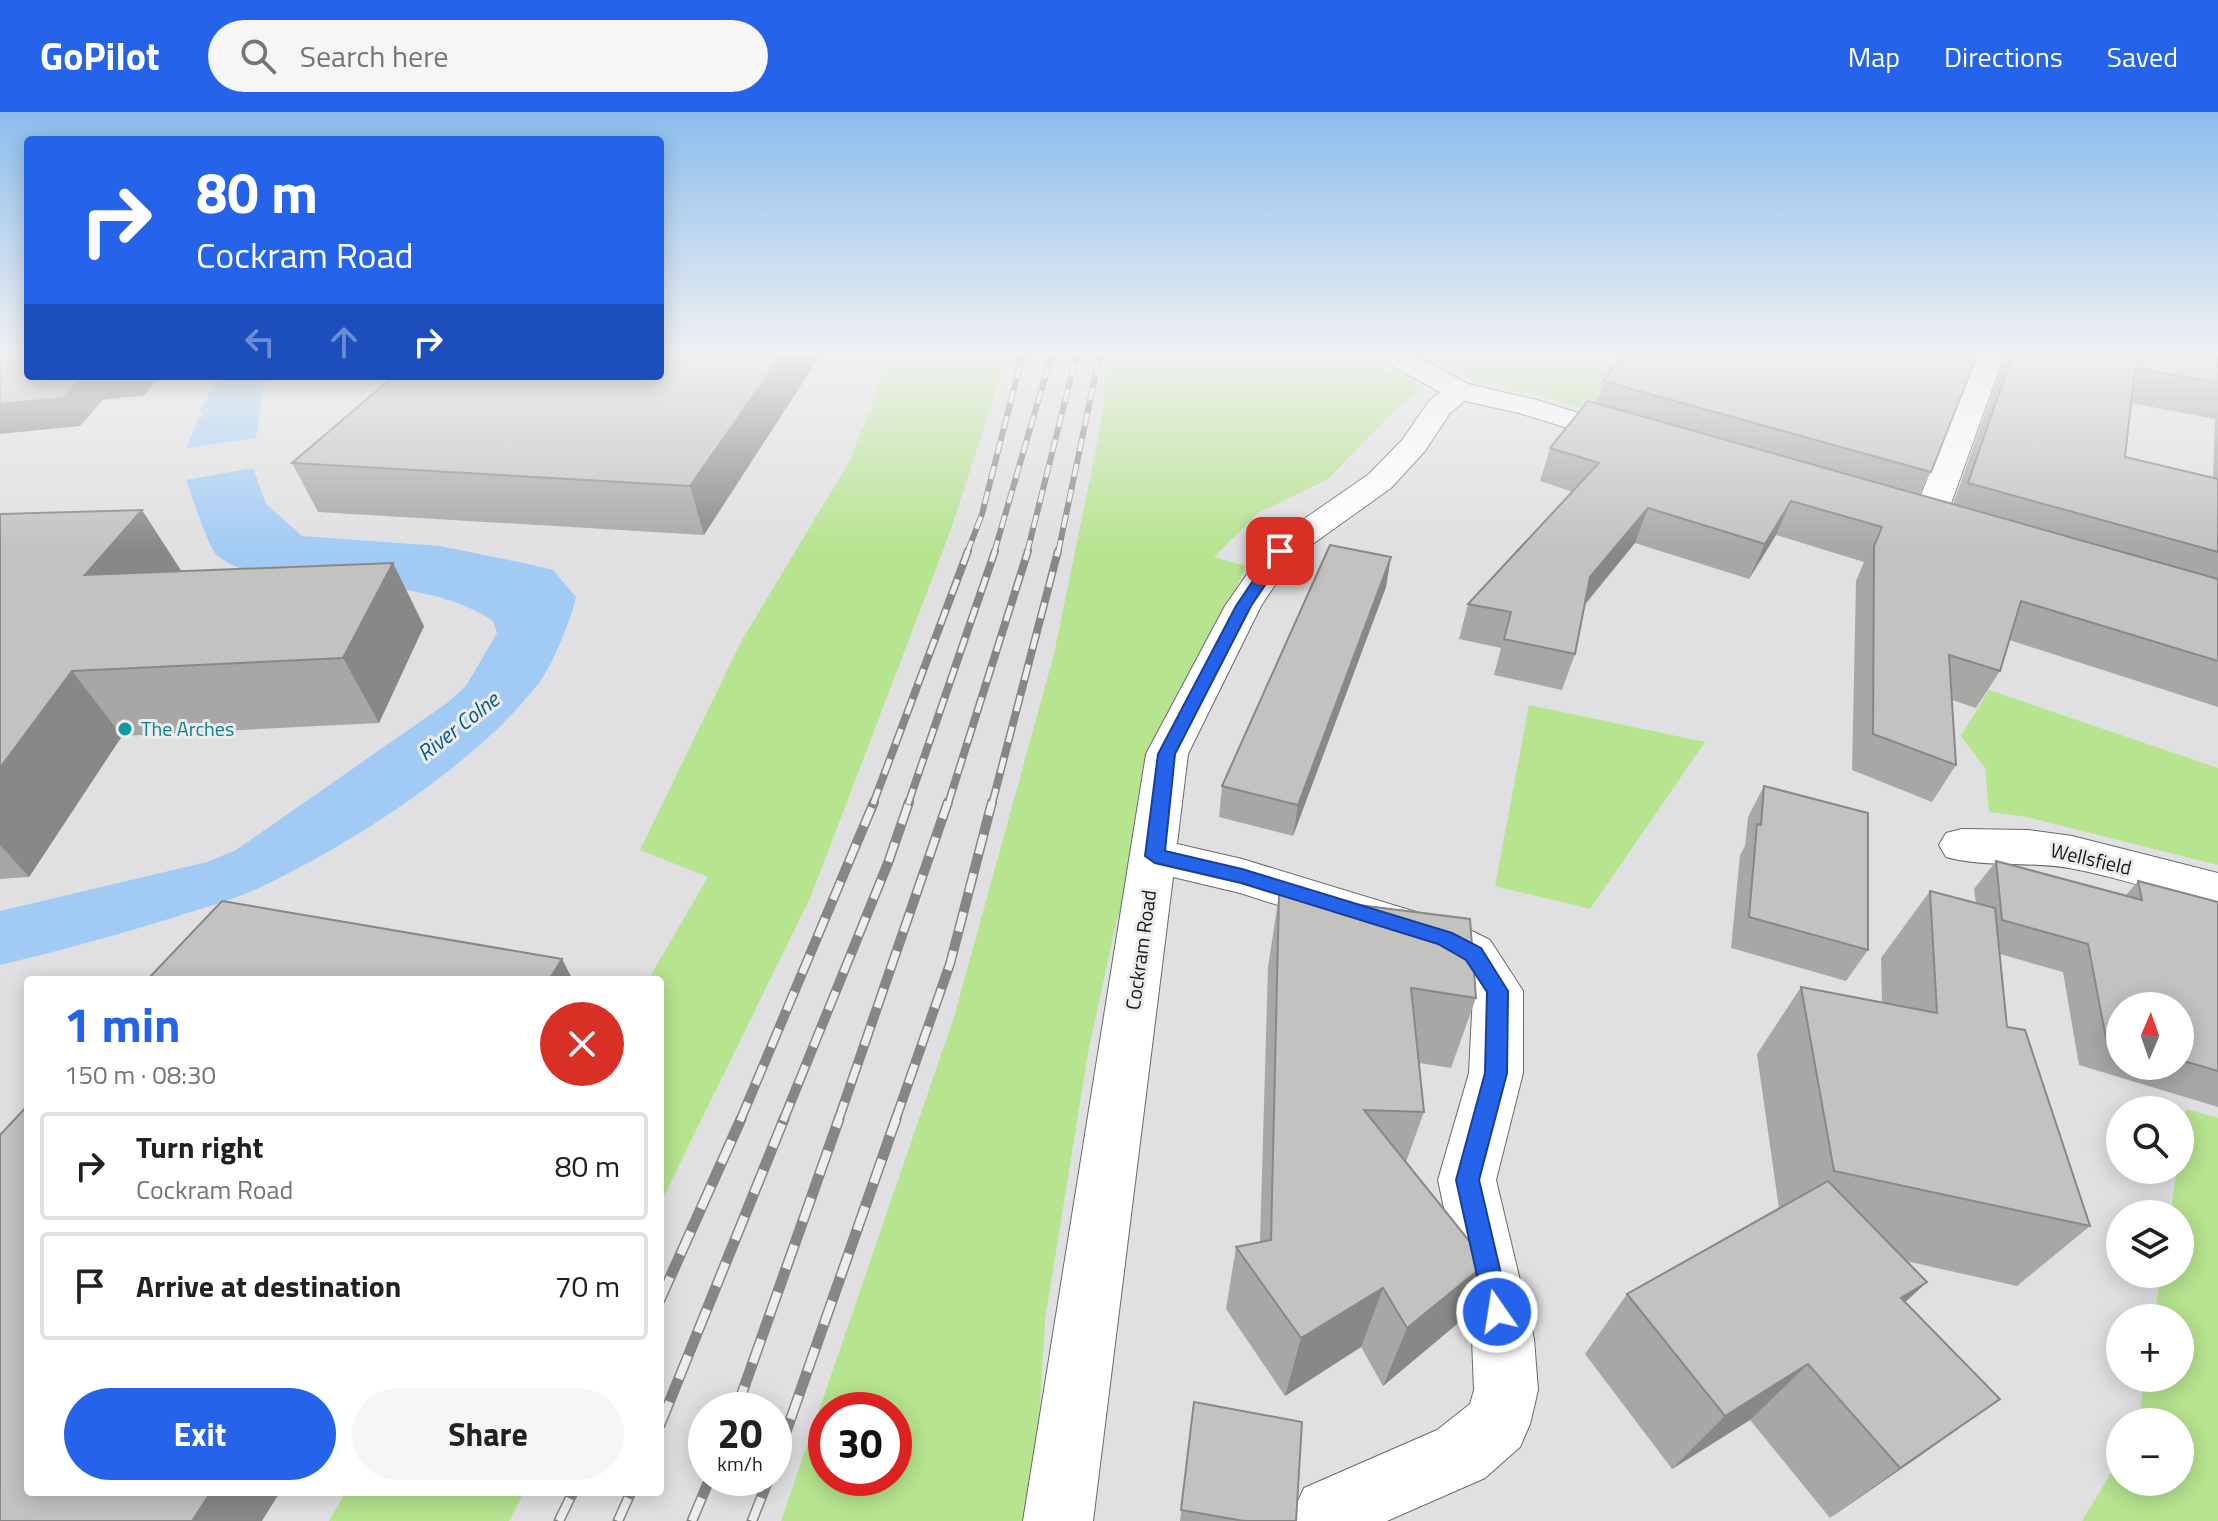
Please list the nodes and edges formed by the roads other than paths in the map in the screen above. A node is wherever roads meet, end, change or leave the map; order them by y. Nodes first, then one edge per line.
1 (1431, 419) edge
2 (1568, 419) edge
3 (1966, 419) edge
4 (1652, 445) edge
5 (1927, 524) edge
6 (1962, 845) dead end
7 (1155, 856) junction
8 (2218, 891) edge
9 (1328, 1512) dead end
10 (1058, 1521) edge

1 - 7 street, Cockram Road
2 - 4 street
3 - 5 street
6 - 8 street, Wellsfield
7 - 9 street
7 - 10 street, Cockram Road

